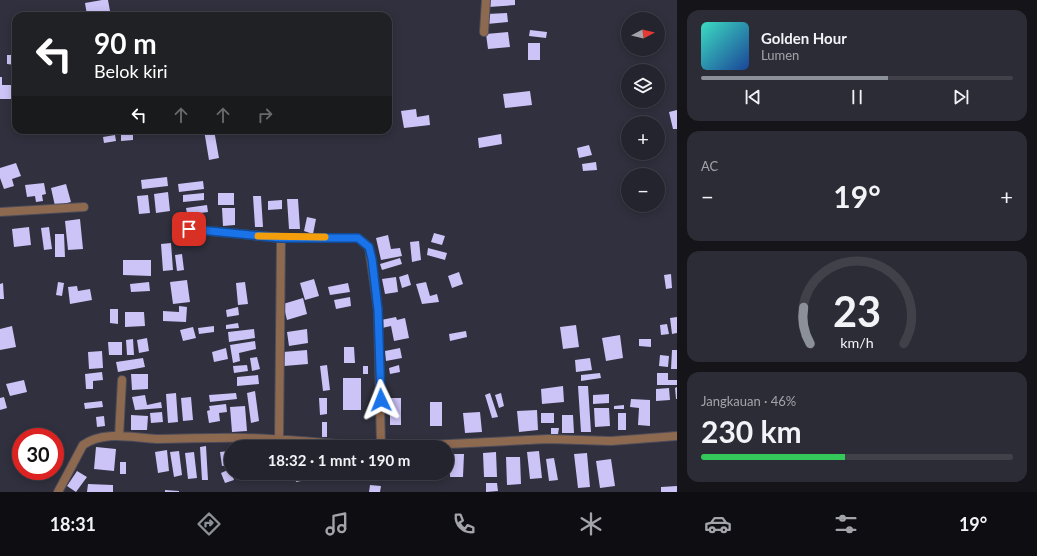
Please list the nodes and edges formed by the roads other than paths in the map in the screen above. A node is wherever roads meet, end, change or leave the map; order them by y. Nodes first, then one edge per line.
1 (486, 0) edge
2 (484, 32) dead end
3 (84, 207) dead end
4 (0, 212) edge
5 (189, 229) dead end
6 (281, 238) junction
7 (122, 380) dead end
8 (119, 436) junction
9 (677, 436) edge
10 (279, 440) joint
11 (381, 440) edge
12 (454, 444) edge
13 (58, 492) edge

1 - 2 street
3 - 4 street
5 - 6 street
6 - 10 street
6 - 11 street
7 - 8 street
8 - 10 street
8 - 13 street
9 - 12 street

